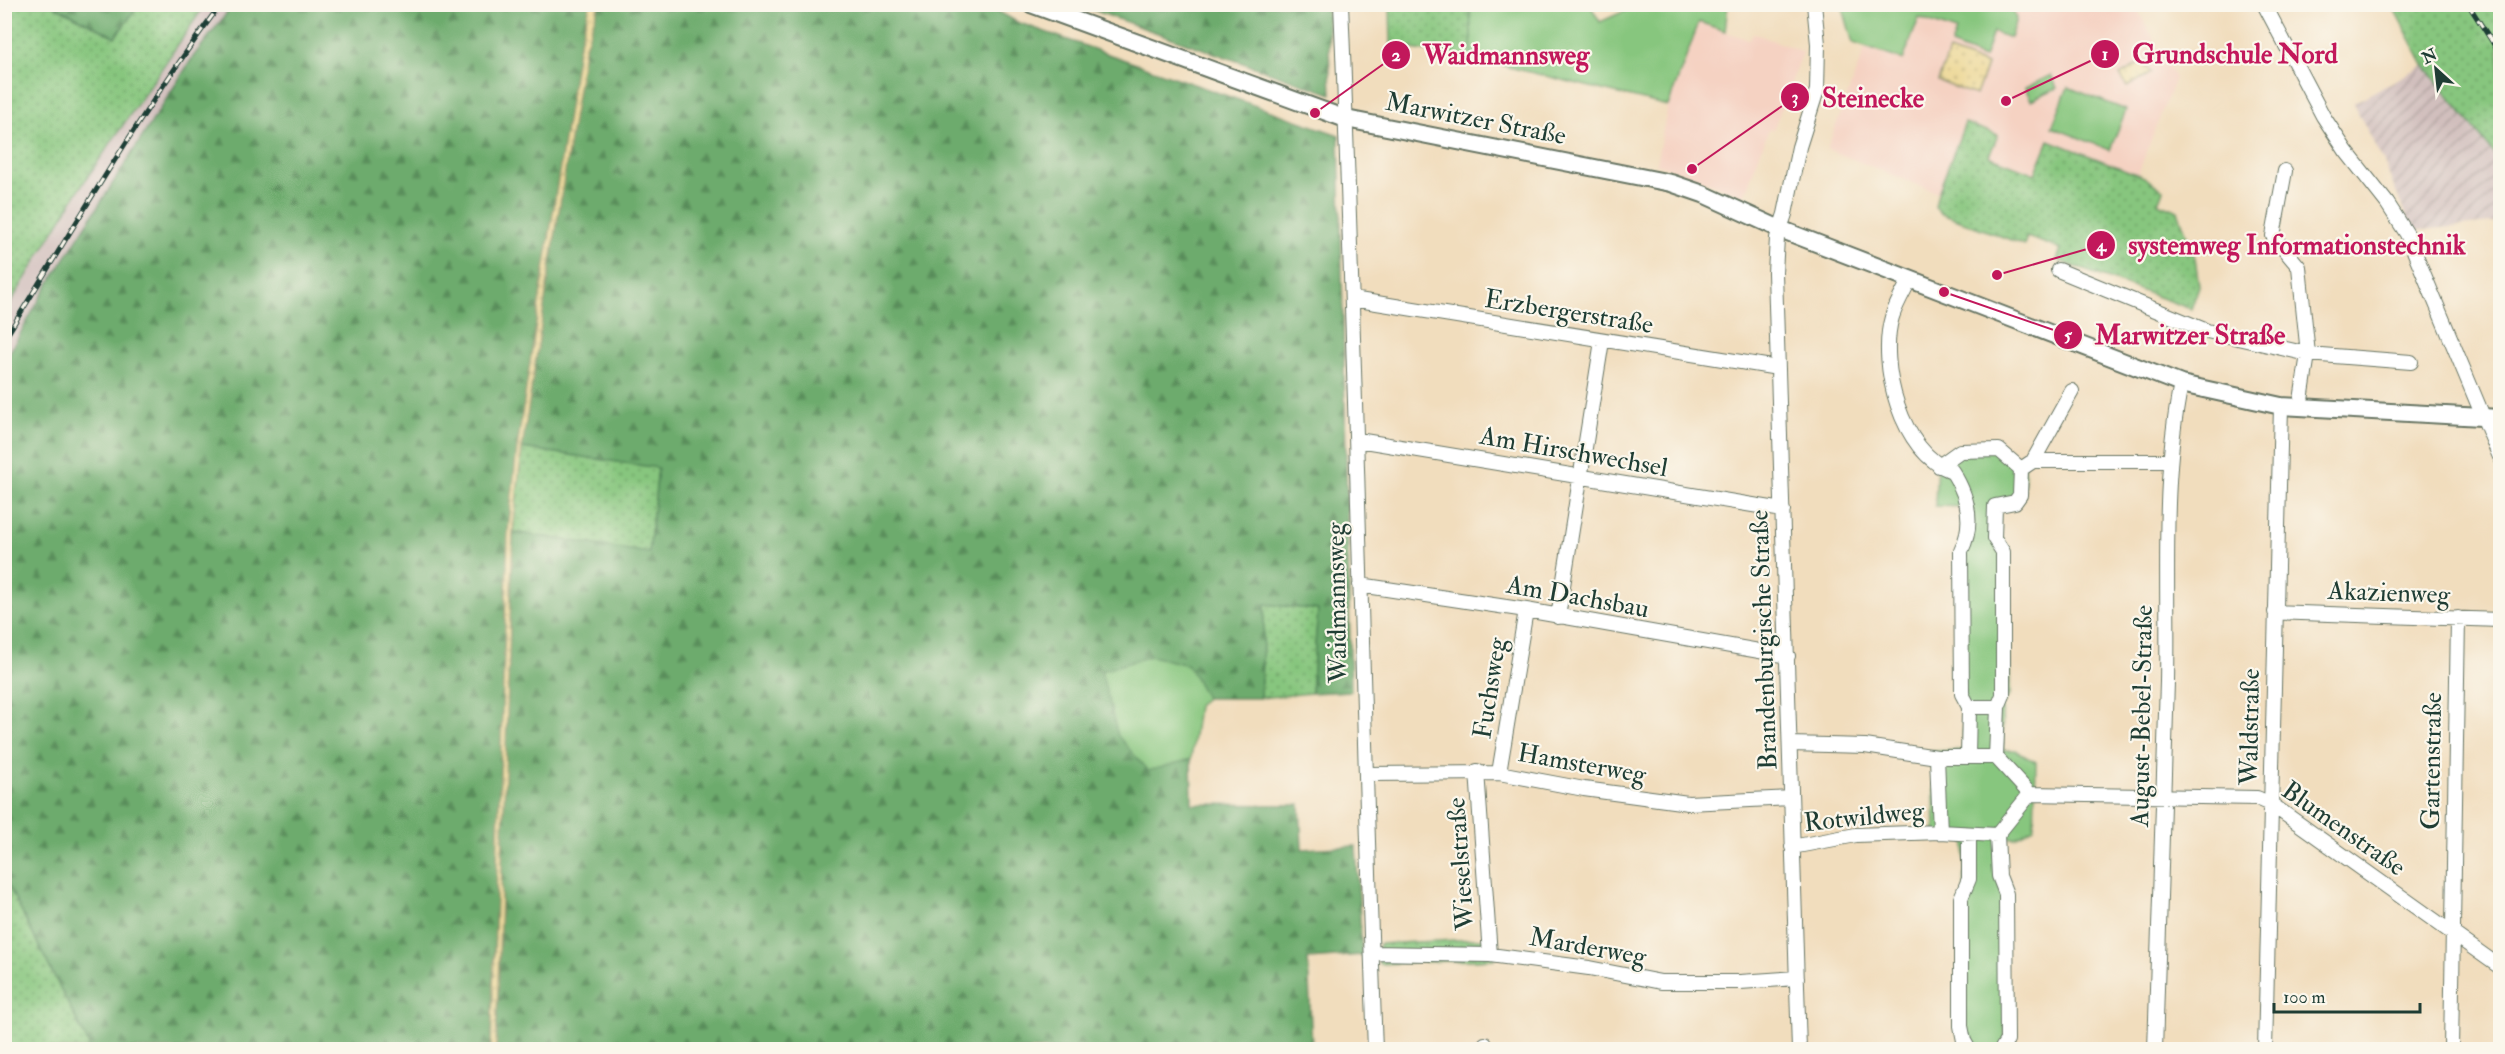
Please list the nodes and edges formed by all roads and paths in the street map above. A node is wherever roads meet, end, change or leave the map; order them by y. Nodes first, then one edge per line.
1 (1031, 4) edge
2 (1341, 4) edge
3 (1814, 4) edge
4 (2264, 4) edge
5 (1346, 119) junction
6 (2285, 171) dead end
7 (1780, 230) junction
8 (2058, 270) dead end
9 (1910, 279) junction
10 (1352, 299) junction
11 (1602, 341) junction
12 (2308, 354) junction
13 (2411, 362) dead end
14 (1778, 368) junction
15 (2181, 384) junction
16 (2072, 391) dead end
17 (2281, 406) junction
18 (2300, 407) junction
19 (2492, 418) edge
20 (1358, 440) junction
21 (2500, 457) edge
22 (2170, 461) junction
23 (2027, 465) junction
24 (1939, 466) junction
25 (1579, 475) junction
26 (1968, 505) junction
27 (1995, 506) junction
28 (1783, 510) junction
29 (1360, 585) junction
30 (1526, 610) junction
31 (2276, 612) junction
32 (1558, 616) junction
33 (2458, 618) junction
34 (2500, 620) edge
35 (1788, 656) junction
36 (1969, 707) junction
37 (1998, 707) junction
38 (1790, 744) junction
39 (1937, 757) junction
40 (1968, 757) junction
41 (1996, 757) junction
42 (1478, 771) junction
43 (1499, 773) junction
44 (1366, 774) junction
45 (2030, 794) junction
46 (2165, 797) junction
47 (1790, 798) junction
48 (2271, 804) junction
49 (1940, 832) junction
50 (1969, 835) junction
51 (1997, 835) junction
52 (1792, 847) junction
53 (2452, 934) junction
54 (1372, 953) junction
55 (1490, 955) junction
56 (2500, 967) edge
57 (1797, 978) junction
58 (1375, 1050) edge
59 (1799, 1050) edge
60 (1969, 1050) edge
61 (2001, 1050) edge
62 (2155, 1050) edge
63 (2265, 1050) edge
64 (2451, 1050) edge

1 - 5 main road, Marwitzer Straße
2 - 5 street, Waidmannsweg
3 - 7 street, Brandenburgische Straße
4 - 19 street
5 - 7 main road, Marwitzer Straße
5 - 10 street, Waidmannsweg
6 - 12 street
7 - 9 main road, Marwitzer Straße
7 - 14 street, Brandenburgische Straße
8 - 12 street
9 - 15 main road, Marwitzer Straße
9 - 24 street
10 - 11 street, Erzbergerstraße
10 - 20 street, Waidmannsweg
11 - 14 street, Erzbergerstraße
11 - 25 street
12 - 13 street
12 - 18 street
14 - 28 street, Brandenburgische Straße
15 - 17 main road, Marwitzer Straße
15 - 22 street, August-Bebel-Straße
16 - 23 street
17 - 18 main road, Marwitzer Straße
17 - 31 street, Waldstraße
18 - 19 main road, Marwitzer Straße
19 - 21 street
20 - 25 street, Am Hirschwechsel
20 - 29 street, Waidmannsweg
22 - 23 street
22 - 46 street, August-Bebel-Straße
23 - 24 street
23 - 27 street
24 - 26 street
25 - 28 street, Am Hirschwechsel
25 - 32 street
26 - 27 street
26 - 36 street
27 - 37 street
28 - 35 street, Brandenburgische Straße
29 - 30 street, Am Dachsbau
29 - 44 street, Waidmannsweg
30 - 32 street, Am Dachsbau
30 - 43 street, Fuchsweg
31 - 33 street, Akazienweg
31 - 48 street, Waldstraße
32 - 35 street, Am Dachsbau
33 - 34 street, Akazienweg
33 - 53 street, Gartenstraße
35 - 38 street, Brandenburgische Straße
36 - 37 street
36 - 40 street
37 - 41 street
38 - 39 street
38 - 47 street, Brandenburgische Straße
39 - 40 street
39 - 49 street
40 - 41 street
41 - 45 street
42 - 43 street, Hamsterweg
42 - 44 street, Hamsterweg
42 - 55 street, Wieselstraße
43 - 47 street, Hamsterweg
44 - 54 street, Waidmannsweg
45 - 46 street, Blumenstraße
45 - 51 street
46 - 48 street, Blumenstraße
46 - 62 street, August-Bebel-Straße
47 - 52 street, Brandenburgische Straße
48 - 53 street, Blumenstraße
48 - 63 street, Waldstraße
49 - 50 street, Rotwildweg
49 - 52 street, Rotwildweg
50 - 51 street, Rotwildweg
50 - 60 street
51 - 61 street
52 - 57 street, Brandenburgische Straße
53 - 56 street, Blumenstraße
53 - 64 street, Gartenstraße
54 - 55 street, Marderweg
54 - 58 street, Waidmannsweg
55 - 57 street, Marderweg
57 - 59 street, Brandenburgische Straße

